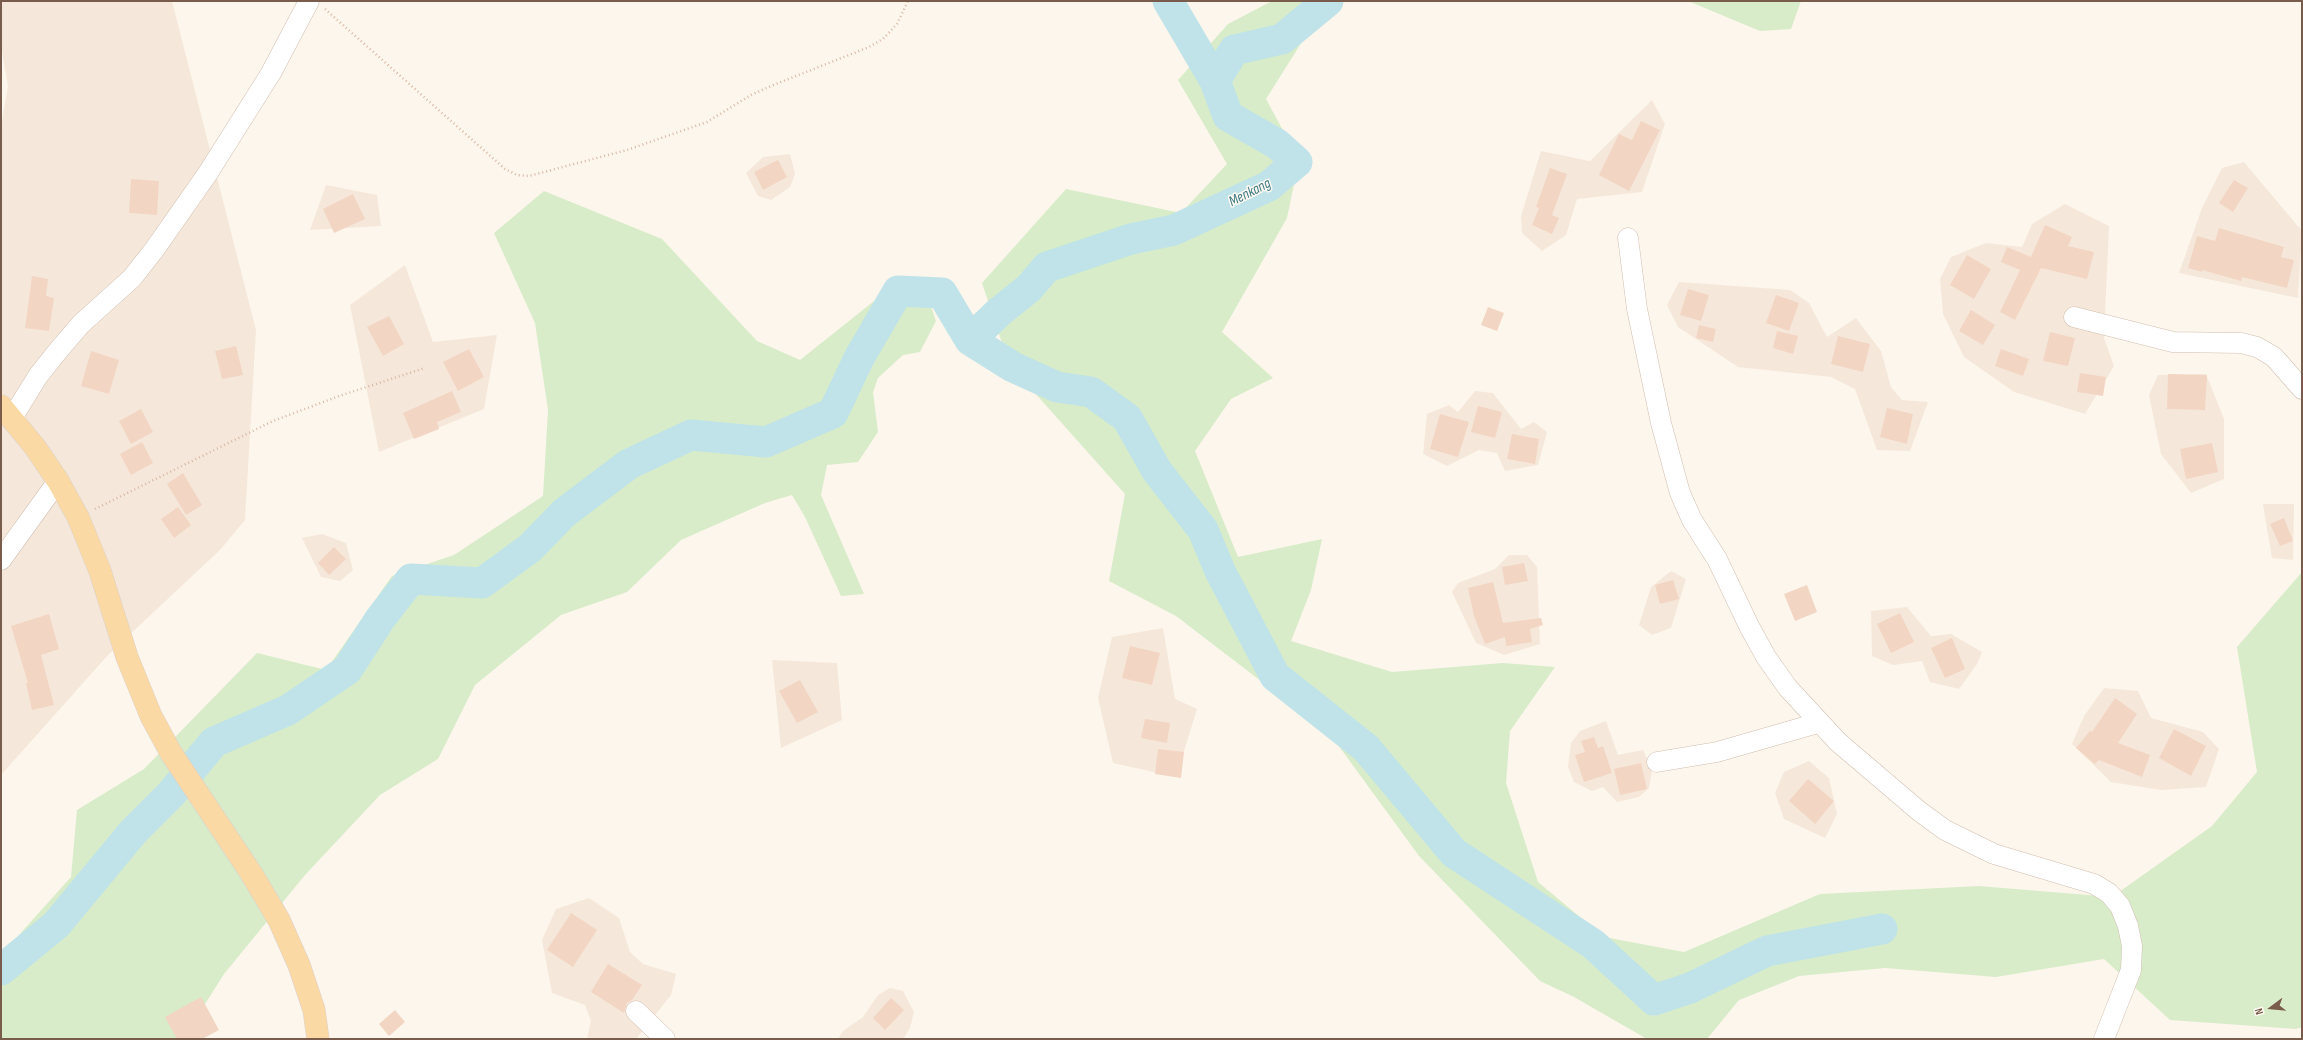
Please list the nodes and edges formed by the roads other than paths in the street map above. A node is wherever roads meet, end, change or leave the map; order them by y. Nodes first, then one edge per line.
1 (315, 4) edge
2 (1628, 238) dead end
3 (2074, 317) dead end
4 (2302, 389) edge
5 (6, 412) edge
6 (58, 481) junction
7 (1, 560) edge
8 (1818, 723) junction
9 (1657, 762) dead end
10 (636, 1011) dead end
11 (318, 1039) edge
12 (665, 1039) edge
13 (2104, 1039) edge

1 - 5 street
2 - 8 street
3 - 4 street
5 - 6 main road
6 - 7 street
6 - 11 main road
8 - 9 street
8 - 13 street
10 - 12 street

